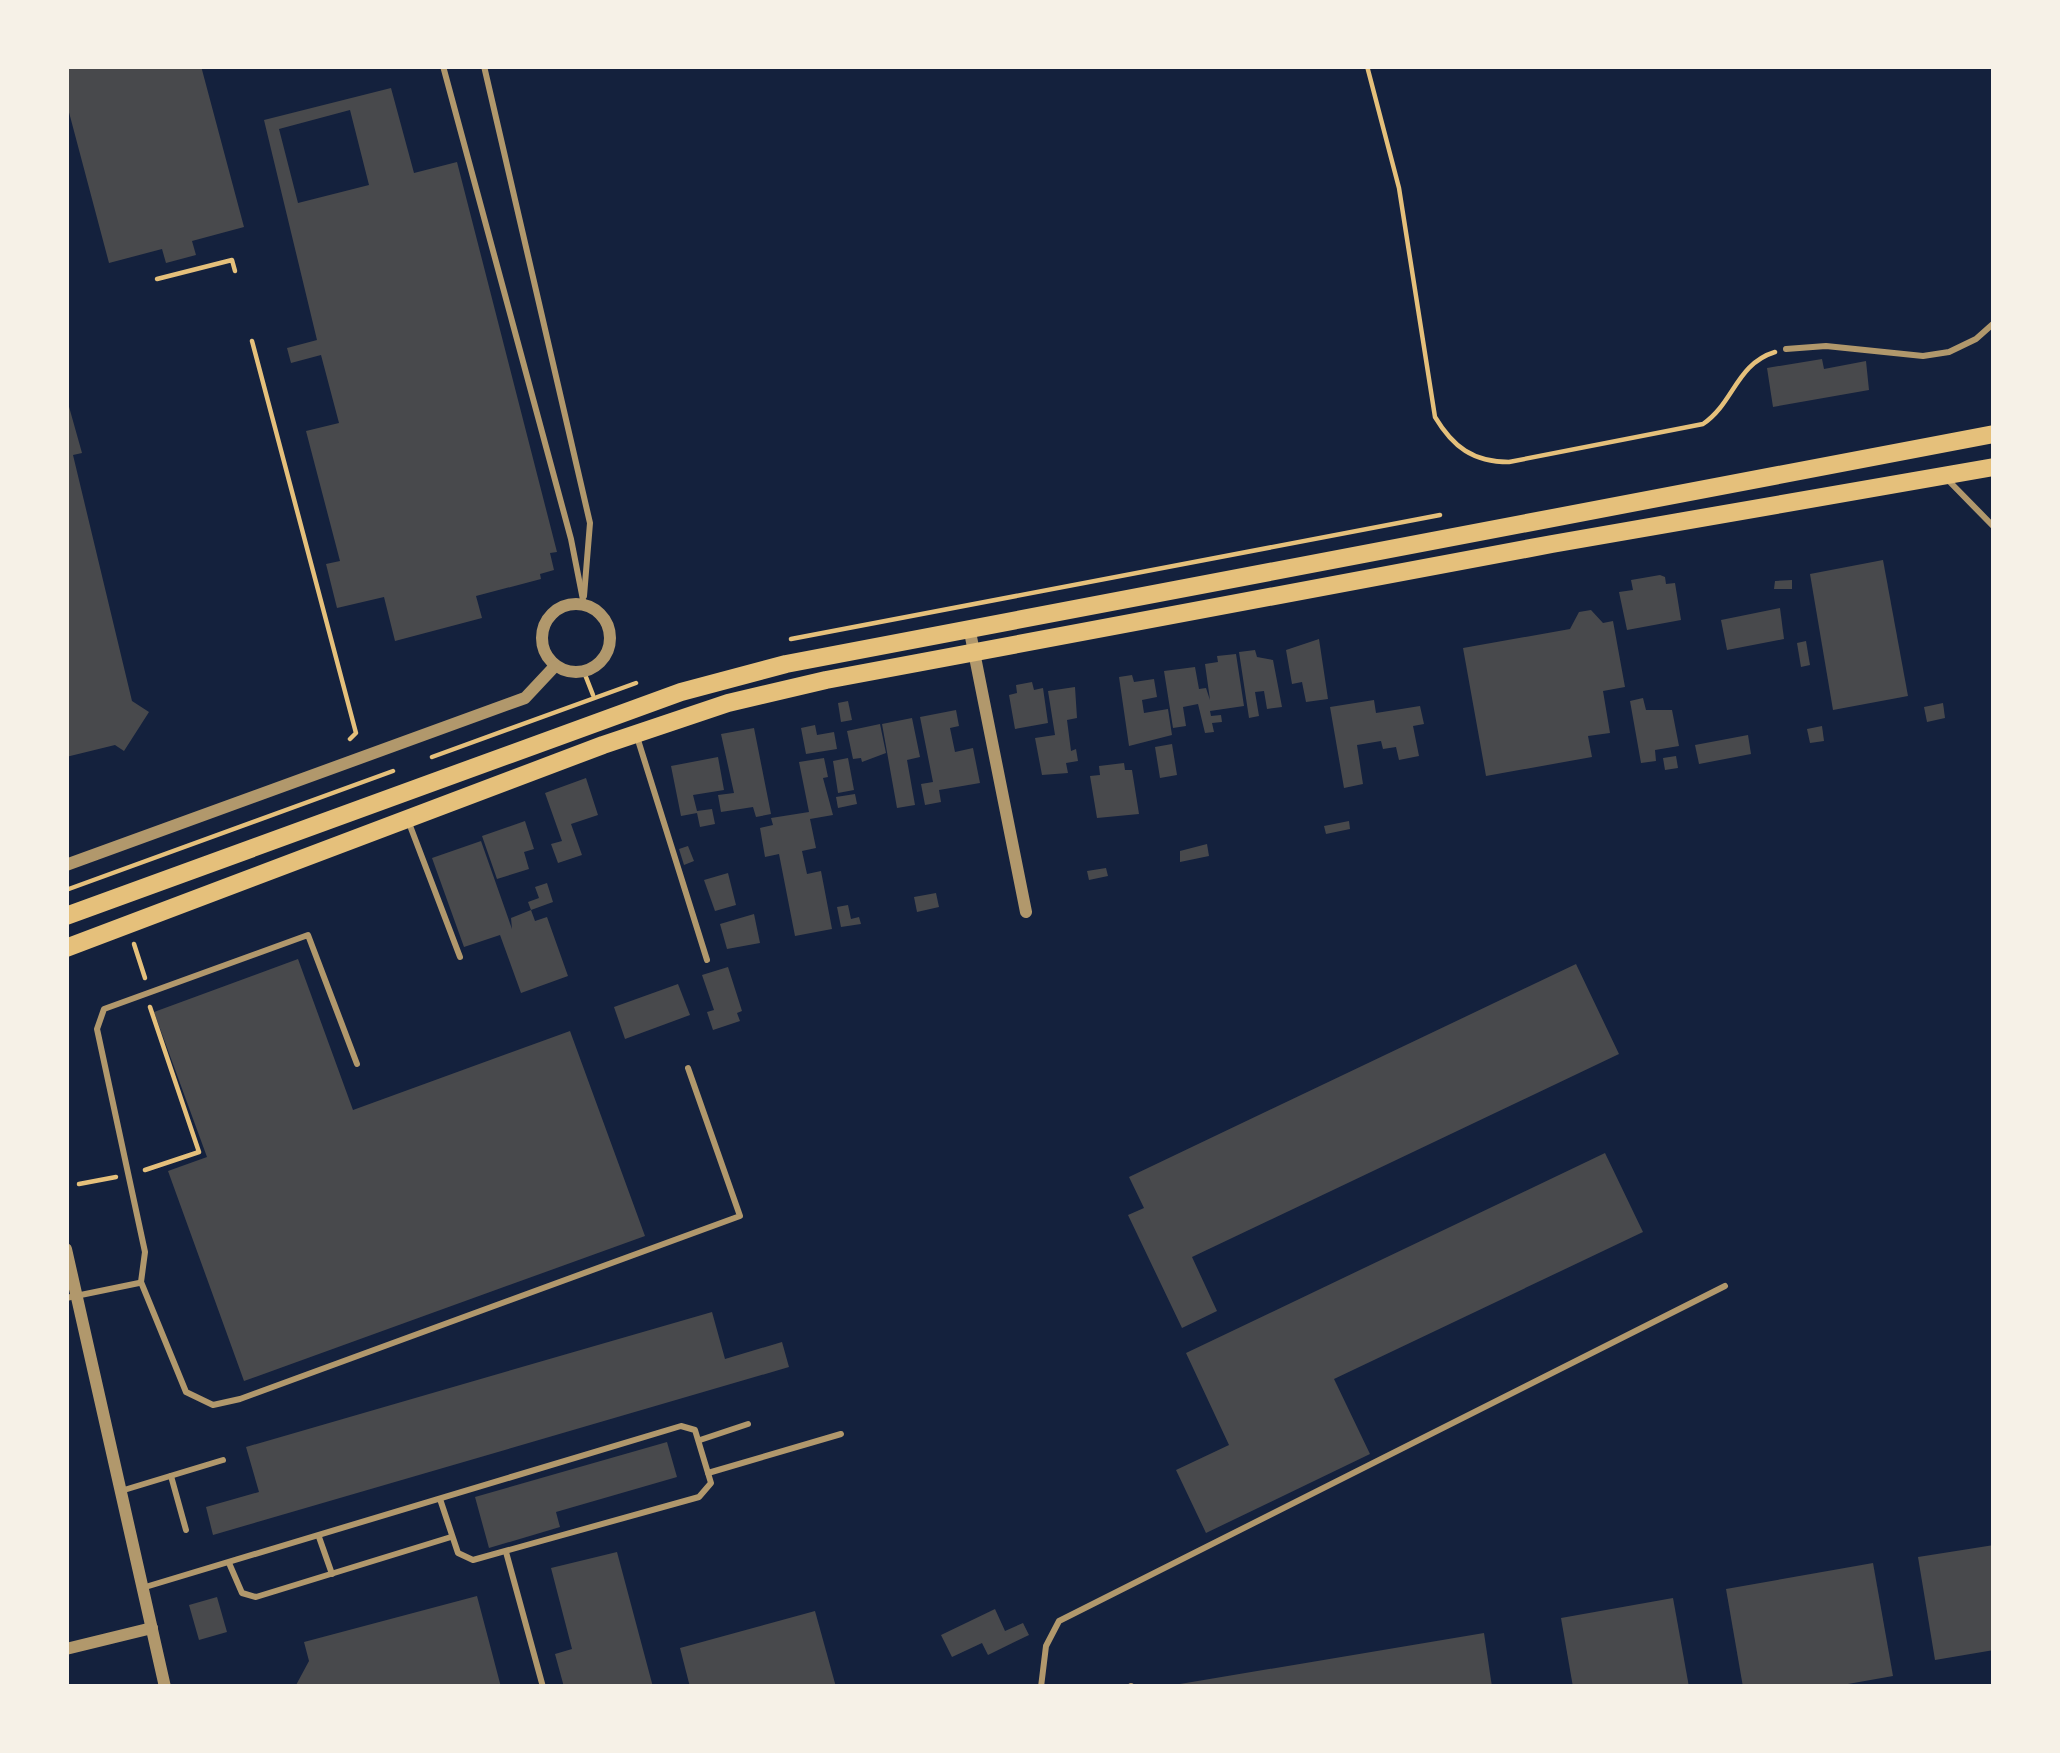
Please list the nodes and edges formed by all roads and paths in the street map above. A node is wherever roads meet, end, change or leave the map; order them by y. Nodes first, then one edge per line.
1 (443, 66) edge
2 (484, 66) edge
3 (1367, 66) edge
4 (235, 271) dead end
5 (157, 279) dead end
6 (1994, 323) edge
7 (252, 341) dead end
8 (1786, 349) joint
9 (1994, 434) edge
10 (1994, 467) edge
11 (1944, 476) junction
12 (1994, 527) edge
13 (584, 605) junction
14 (969, 627) junction
15 (974, 652) junction
16 (555, 666) junction
17 (584, 672) junction
18 (594, 697) dead end
19 (636, 734) junction
20 (350, 739) dead end
21 (408, 819) junction
22 (66, 865) edge
23 (1026, 912) dead end
24 (66, 916) edge
25 (132, 938) dead end
26 (66, 948) edge
27 (460, 957) dead end
28 (707, 959) dead end
29 (149, 992) junction
30 (357, 1064) dead end
31 (688, 1068) dead end
32 (128, 1175) junction
33 (79, 1184) dead end
34 (66, 1249) edge
35 (140, 1282) junction
36 (1725, 1286) dead end
37 (71, 1297) edge
38 (748, 1424) dead end
39 (841, 1434) dead end
40 (699, 1440) junction
41 (223, 1460) dead end
42 (709, 1473) junction
43 (171, 1476) junction
44 (120, 1491) junction
45 (440, 1499) junction
46 (186, 1530) dead end
47 (318, 1536) junction
48 (451, 1537) junction
49 (506, 1550) junction
50 (230, 1563) junction
51 (332, 1574) junction
52 (142, 1588) junction
53 (152, 1628) junction
54 (66, 1649) edge
55 (165, 1687) edge
56 (543, 1687) edge
57 (1041, 1687) edge

1 - 13 lane
2 - 13 lane
3 - 8 path
4 - 5 path
6 - 8 lane
7 - 20 path
9 - 14 main road
10 - 11 main road
11 - 12 lane
11 - 15 main road
13 - 16 street
13 - 17 street
14 - 15 street
14 - 24 main road
15 - 19 main road
15 - 23 street
16 - 17 street
16 - 22 street
17 - 18 path
19 - 21 main road
19 - 28 lane
21 - 26 main road
21 - 27 lane
25 - 29 path
29 - 30 lane
29 - 32 lane
29 - 32 path
31 - 35 lane
32 - 33 path
32 - 35 lane
34 - 37 street
35 - 37 lane
36 - 57 lane
37 - 44 street
38 - 40 lane
39 - 42 lane
40 - 42 lane
40 - 45 lane
41 - 43 lane
42 - 49 lane
43 - 44 lane
43 - 46 lane
44 - 52 street
45 - 47 lane
45 - 48 lane
47 - 50 lane
47 - 51 lane
48 - 49 lane
48 - 51 lane
49 - 56 lane
50 - 51 lane
50 - 52 lane
52 - 53 street
53 - 54 street
53 - 55 street

